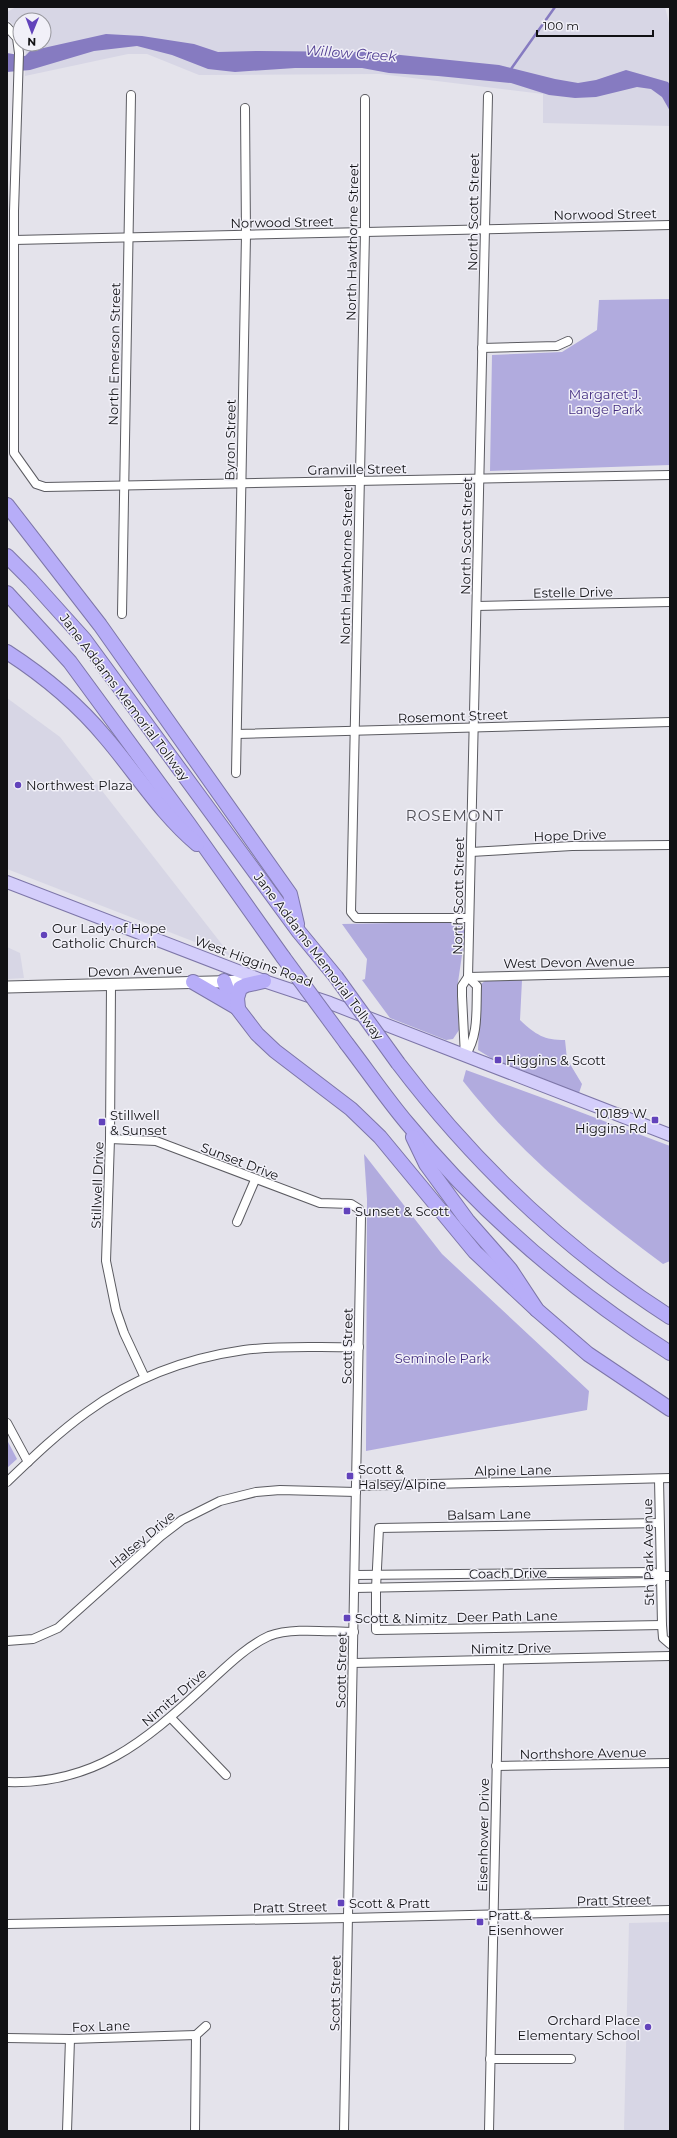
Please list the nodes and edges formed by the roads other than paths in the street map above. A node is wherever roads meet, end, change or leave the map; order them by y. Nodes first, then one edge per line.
1 (7, 27) edge
2 (131, 95) dead end
3 (488, 96) dead end
4 (365, 99) dead end
5 (246, 108) dead end
6 (670, 225) edge
7 (484, 229) junction
8 (365, 232) junction
9 (246, 234) junction
10 (129, 237) junction
11 (14, 240) junction
12 (568, 341) dead end
13 (482, 348) junction
14 (670, 475) edge
15 (480, 479) junction
16 (360, 481) junction
17 (241, 483) junction
18 (123, 485) junction
19 (7, 498) edge
20 (11, 510) edge
21 (7, 556) edge
22 (7, 593) edge
23 (670, 602) edge
24 (477, 606) junction
25 (122, 614) dead end
26 (7, 652) edge
27 (670, 722) edge
28 (473, 728) junction
29 (355, 731) junction
30 (237, 734) junction
31 (236, 772) dead end
32 (670, 845) edge
33 (471, 852) junction
34 (212, 857) junction
35 (7, 882) edge
36 (469, 918) junction
37 (299, 932) junction
38 (221, 964) junction
39 (670, 972) edge
40 (468, 977) junction
41 (224, 981) junction
42 (264, 981) junction
43 (193, 982) junction
44 (111, 985) junction
45 (7, 987) edge
46 (238, 1008) junction
47 (465, 1056) junction
48 (407, 1122) junction
49 (670, 1136) edge
50 (110, 1139) junction
51 (255, 1180) junction
52 (359, 1209) joint
53 (237, 1222) dead end
54 (537, 1310) junction
55 (670, 1317) edge
56 (359, 1347) junction
57 (670, 1353) edge
58 (145, 1378) junction
59 (670, 1409) edge
60 (7, 1424) edge
61 (28, 1462) junction
62 (670, 1478) edge
63 (659, 1479) junction
64 (7, 1482) edge
65 (356, 1489) junction
66 (659, 1523) junction
67 (355, 1575) junction
68 (376, 1575) junction
69 (660, 1576) junction
70 (670, 1576) edge
71 (354, 1588) junction
72 (376, 1588) junction
73 (662, 1625) junction
74 (354, 1632) junction
75 (7, 1640) edge
76 (668, 1643) edge
77 (670, 1656) edge
78 (499, 1660) junction
79 (353, 1663) junction
80 (170, 1718) junction
81 (670, 1763) edge
82 (496, 1766) junction
83 (226, 1775) dead end
84 (7, 1782) edge
85 (670, 1910) edge
86 (493, 1915) junction
87 (348, 1918) junction
88 (7, 1924) edge
89 (206, 2026) dead end
90 (196, 2035) junction
91 (7, 2038) edge
92 (70, 2039) junction
93 (490, 2059) junction
94 (571, 2059) dead end
95 (67, 2131) edge
96 (195, 2131) edge
97 (344, 2131) edge
98 (489, 2131) edge

1 - 11 street
2 - 10 street, North Emerson Street
3 - 7 street, North Scott Street
4 - 8 street, North Hawthorne Street
5 - 9 street, Byron Street
6 - 7 street, Norwood Street
7 - 8 street, Norwood Street
7 - 13 street, North Scott Street
8 - 9 street, Norwood Street
8 - 16 street, North Hawthorne Street
9 - 10 street, Norwood Street
9 - 17 street, Byron Street
10 - 11 street, Norwood Street
10 - 18 street, North Emerson Street
11 - 18 street, Granville Street
12 - 13 street
13 - 15 street, North Scott Street
14 - 15 street, Granville Street
15 - 16 street, Granville Street
15 - 24 street, North Scott Street
16 - 17 street, Granville Street
16 - 29 street, North Hawthorne Street
17 - 18 street, Granville Street
17 - 30 street, Byron Street
18 - 25 street, North Emerson Street
19 - 20 highway
20 - 37 highway
21 - 37 highway, Jane Addams Memorial Tollway
22 - 34 highway, Jane Addams Memorial Tollway
23 - 24 street, Estelle Drive
24 - 28 street, North Scott Street
26 - 34 highway
27 - 28 street, Rosemont Street
28 - 29 street, Rosemont Street
28 - 33 street, North Scott Street
29 - 30 street, Rosemont Street
29 - 36 street, North Hawthorne Street
30 - 31 street, Byron Street
32 - 33 street, Hope Drive
33 - 36 street, North Scott Street
34 - 48 highway, Jane Addams Memorial Tollway, bridge
35 - 38 main road, West Higgins Road
36 - 40 street, North Scott Street
37 - 55 highway, Jane Addams Memorial Tollway, bridge
38 - 41 main road
38 - 42 main road, West Higgins Road
39 - 40 street, West Devon Avenue
40 - 47 street, North Scott Street
40 - 47 street, North Scott Street
41 - 42 main road, Devon Avenue
41 - 43 main road, Devon Avenue
41 - 46 highway
42 - 46 highway
42 - 47 main road, West Higgins Road
43 - 44 main road, Devon Avenue
43 - 46 highway
44 - 45 main road, Devon Avenue
44 - 50 street, Stillwell Drive
46 - 54 highway
47 - 49 main road, West Higgins Road
48 - 54 highway, Jane Addams Memorial Tollway
48 - 57 highway, Jane Addams Memorial Tollway
50 - 51 street, Sunset Drive
50 - 58 street, Stillwell Drive
51 - 52 street, Sunset Drive
51 - 53 street
52 - 56 street, Scott Street
54 - 59 highway, Jane Addams Memorial Tollway
56 - 58 street
56 - 65 street, Scott Street
58 - 61 street
60 - 61 street
61 - 64 street
62 - 63 street, Alpine Lane
63 - 65 street, Alpine Lane
63 - 66 street, 5th Park Avenue
65 - 67 street, Scott Street
65 - 75 street, Halsey Drive
66 - 68 street, Balsam Lane
66 - 69 street, 5th Park Avenue
67 - 68 street, Coach Drive
67 - 71 street, Scott Street
68 - 69 street, Coach Drive
68 - 72 street, Balsam Lane
69 - 70 street, Coach Drive
69 - 72 street, Coach Drive
69 - 73 street, 5th Park Avenue
71 - 72 street, Coach Drive
71 - 74 street, Scott Street
72 - 73 street, Deer Path Lane
73 - 76 street
74 - 79 street, Scott Street
74 - 80 street, Nimitz Drive
77 - 78 street, Nimitz Drive
78 - 79 street, Nimitz Drive
78 - 82 street, Eisenhower Drive
79 - 87 street, Scott Street
80 - 83 street
80 - 84 street, Nimitz Drive
81 - 82 street, Northshore Avenue
82 - 86 street, Eisenhower Drive
85 - 86 street, Pratt Street
86 - 87 street, Pratt Street
86 - 93 street, Eisenhower Drive
87 - 88 street, Pratt Street
87 - 97 street, Scott Street
89 - 90 street
90 - 92 street, Fox Lane
90 - 96 street
91 - 92 street, Fox Lane
92 - 95 street
93 - 94 street
93 - 98 street, Eisenhower Drive

